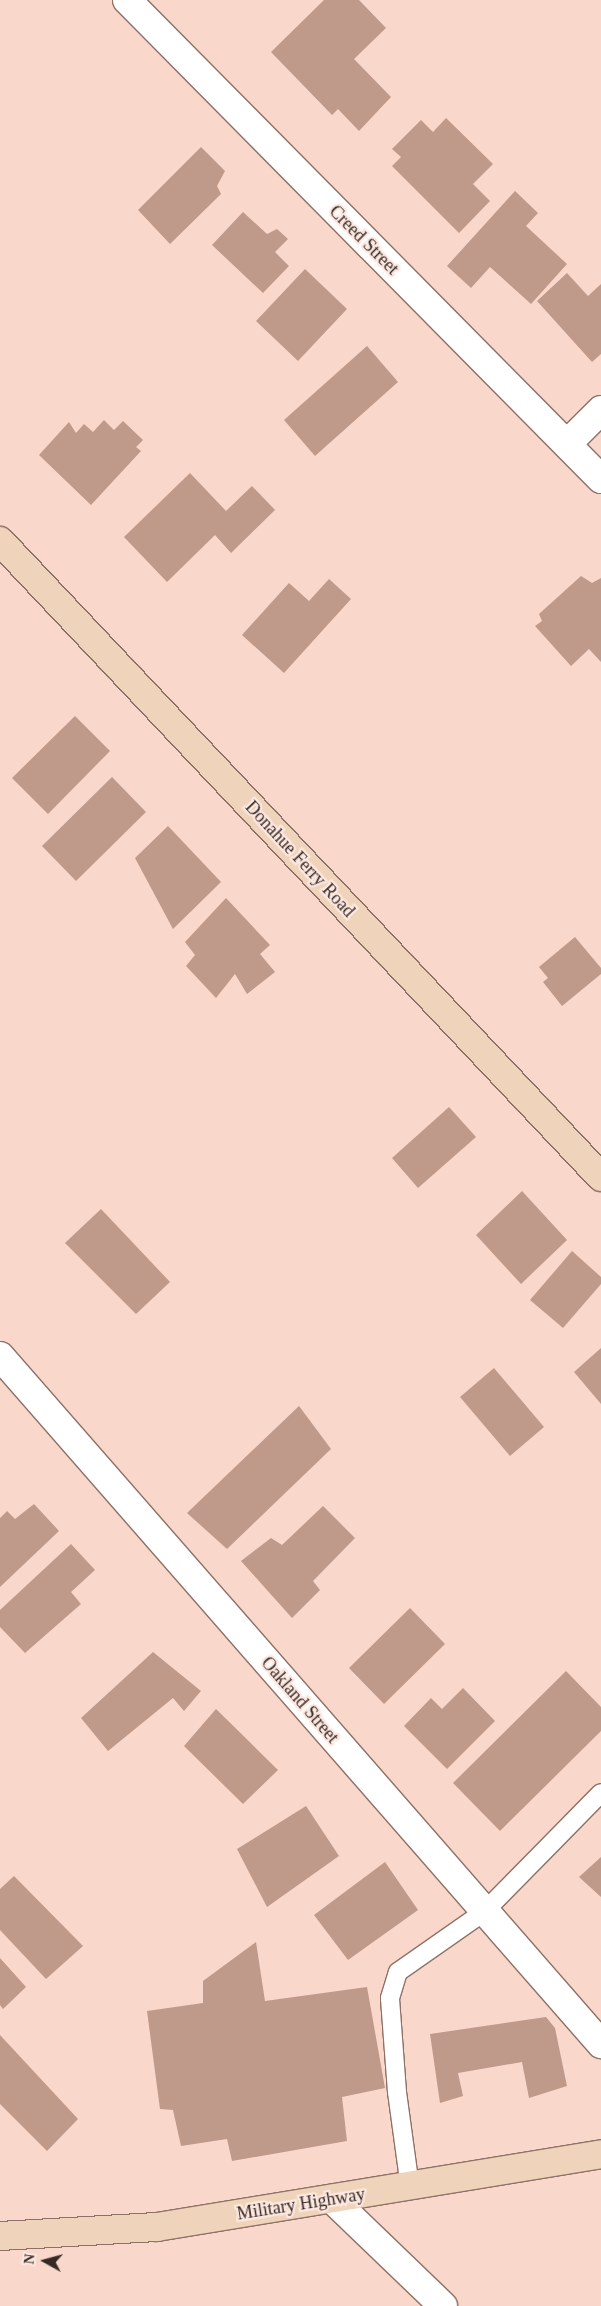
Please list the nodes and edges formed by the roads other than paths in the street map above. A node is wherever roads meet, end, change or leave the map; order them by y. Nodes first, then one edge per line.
1 (128, 0) edge
2 (601, 410) edge
3 (567, 444) junction
4 (601, 480) edge
5 (0, 541) edge
6 (601, 1177) edge
7 (0, 1356) edge
8 (601, 1793) edge
9 (484, 1911) junction
10 (601, 2044) edge
11 (601, 2154) edge
12 (410, 2187) junction
13 (332, 2200) junction
14 (0, 2236) edge
15 (443, 2306) edge

1 - 3 street, Creed Street
2 - 3 street
3 - 4 street, Creed Street
5 - 6 main road, Donahue Ferry Road
7 - 9 street, Oakland Street
8 - 9 lane
9 - 10 street, Oakland Street
9 - 12 lane
11 - 12 main road, Military Highway
12 - 13 main road, Military Highway
13 - 14 main road, Military Highway
13 - 15 street

